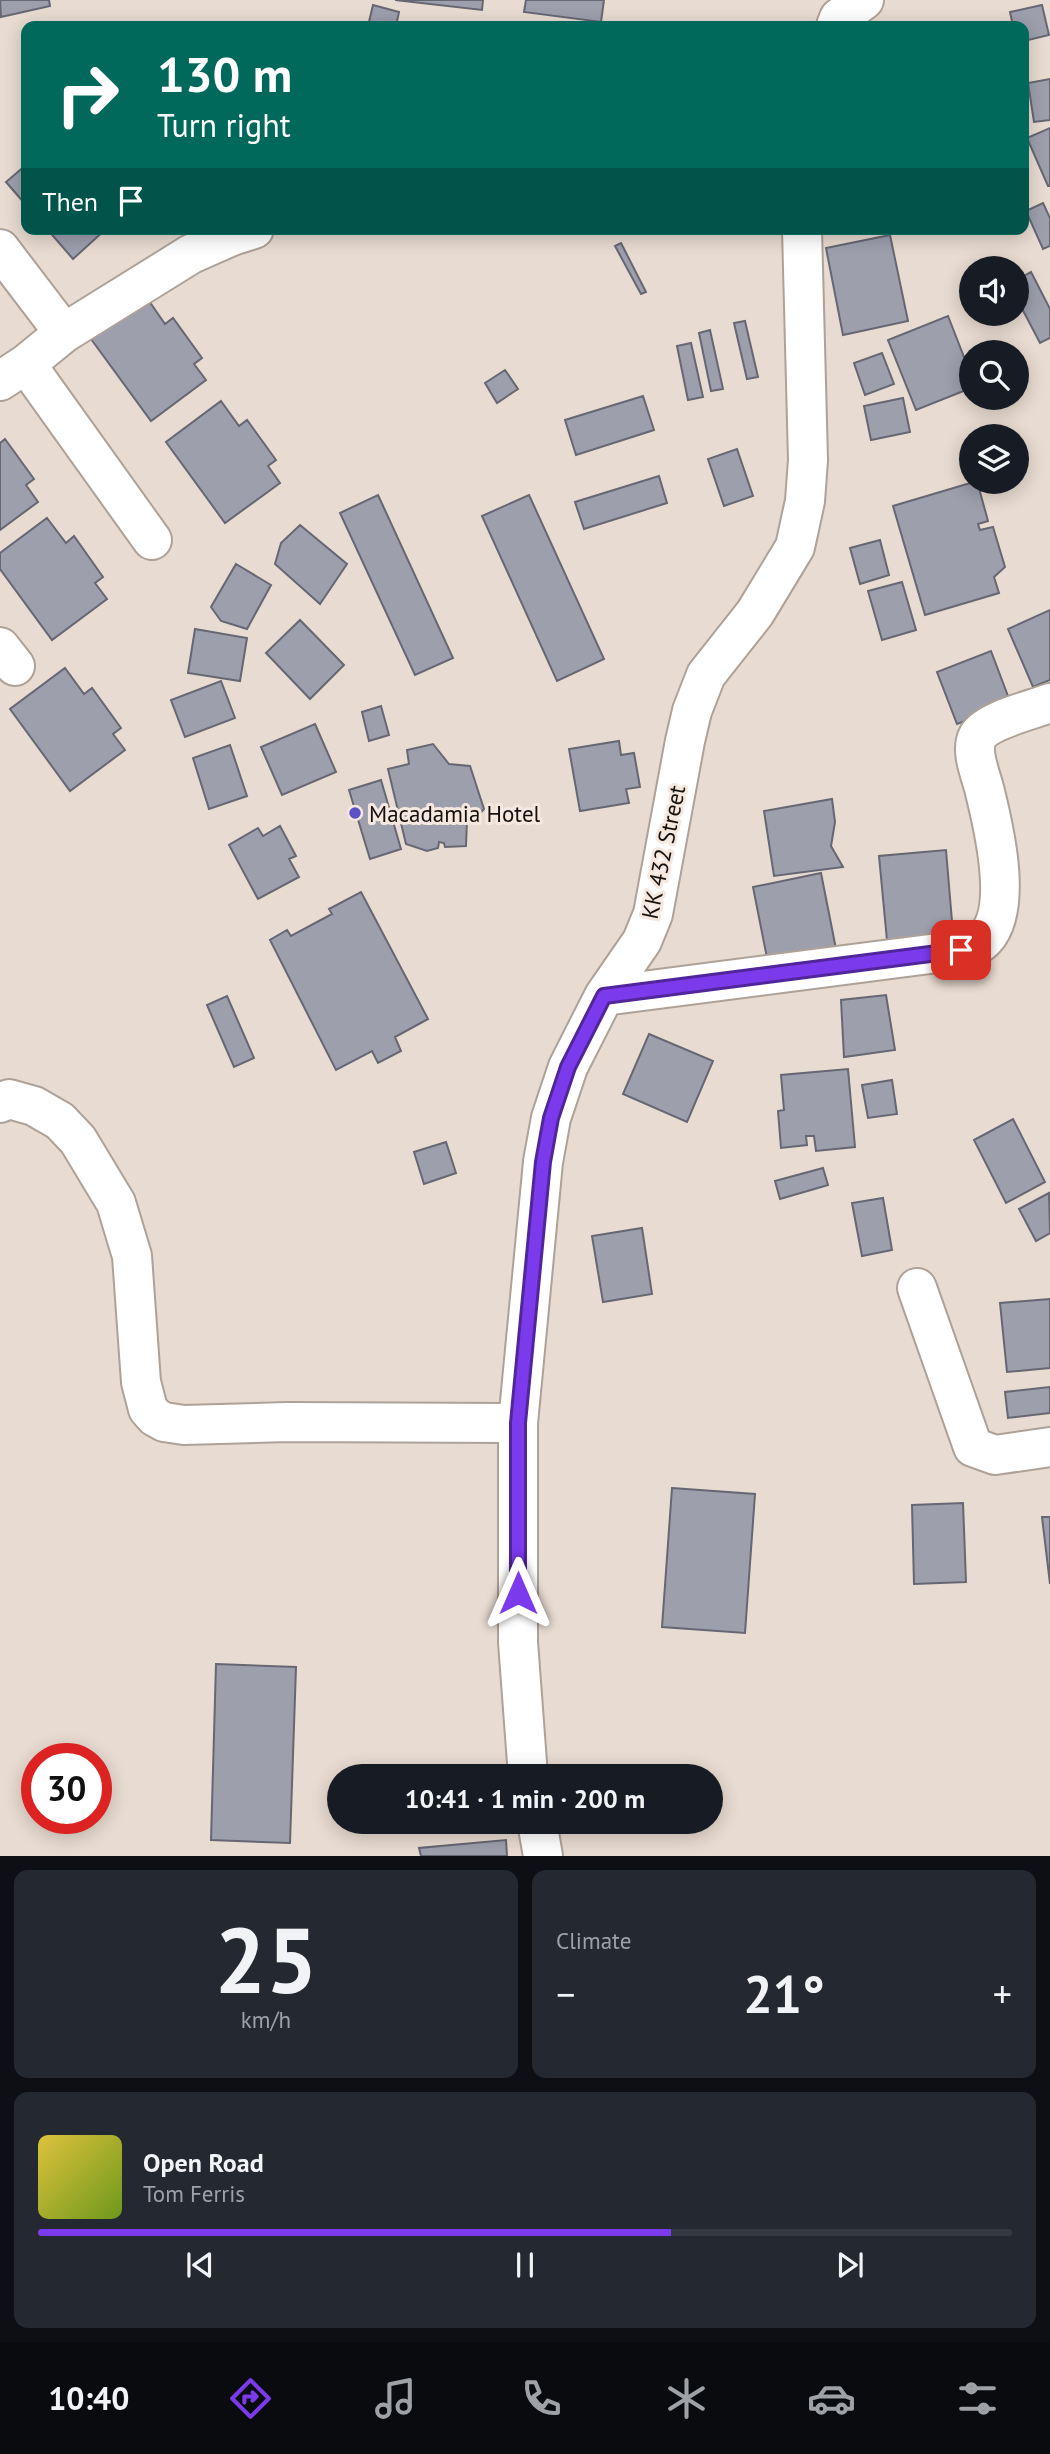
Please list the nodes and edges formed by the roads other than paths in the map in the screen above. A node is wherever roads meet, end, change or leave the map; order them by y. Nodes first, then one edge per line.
1 (864, 0) edge
2 (838, 21) edge
3 (235, 235) edge
4 (802, 235) edge
5 (0, 249) edge
6 (64, 333) junction
7 (13, 372) edge
8 (152, 540) dead end
9 (1050, 703) edge
10 (604, 996) junction
11 (0, 1103) edge
12 (917, 1288) dead end
13 (518, 1423) junction
14 (1050, 1447) edge
15 (527, 1764) edge
16 (539, 1834) edge
17 (543, 1856) edge

1 - 2 street
3 - 6 street
4 - 10 street, KK 432 Street
5 - 6 street
6 - 7 street
7 - 8 street
9 - 10 street
10 - 13 street, KK 432 Street
11 - 13 street
12 - 14 street
13 - 15 street, KK 432 Street
16 - 17 street

